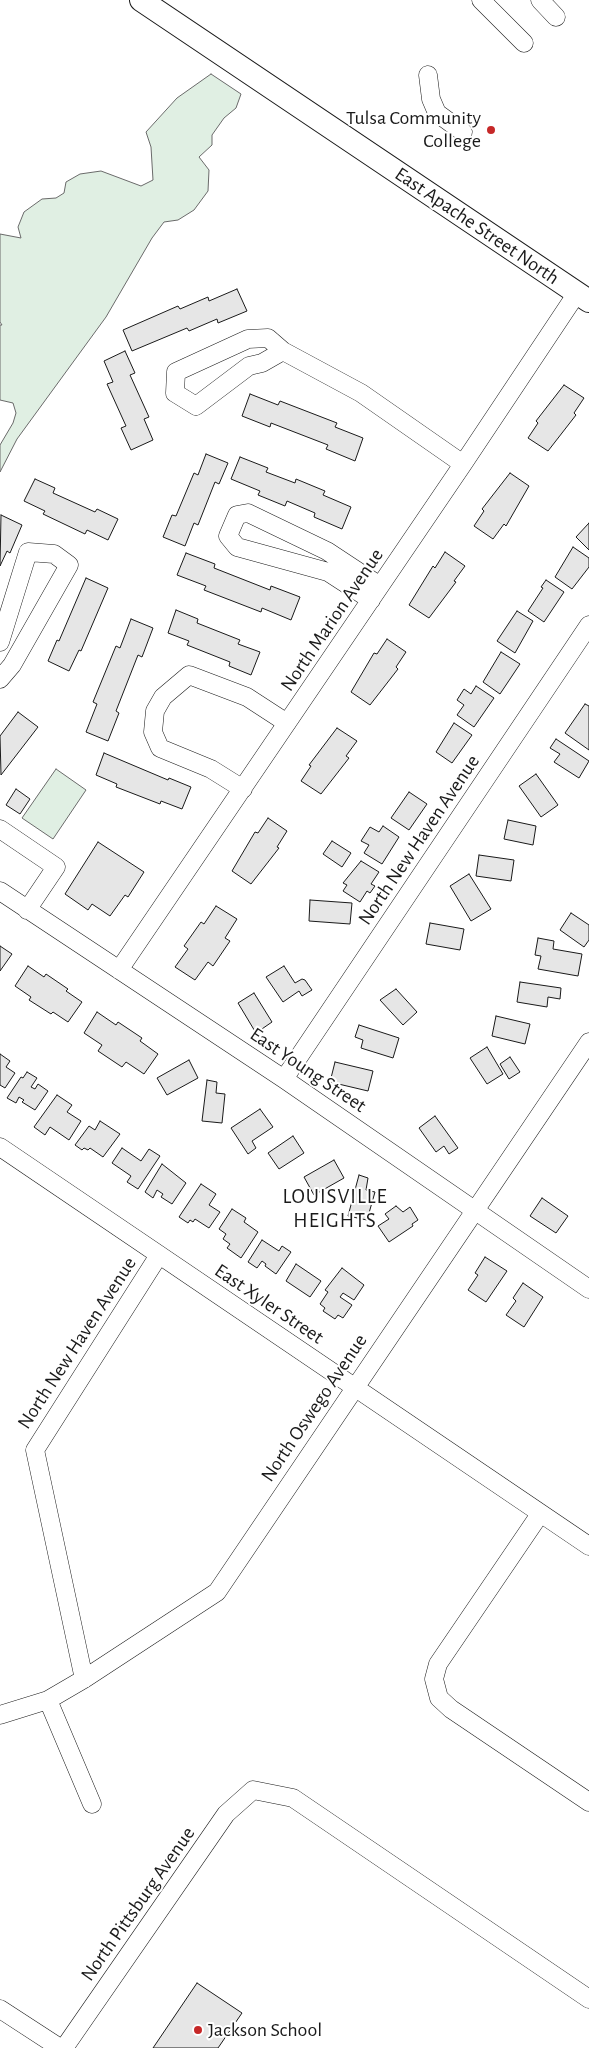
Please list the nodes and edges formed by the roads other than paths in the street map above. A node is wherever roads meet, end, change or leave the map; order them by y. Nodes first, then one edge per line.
1 (141, 0) edge
2 (481, 0) edge
3 (540, 0) edge
4 (556, 17) dead end
5 (524, 43) dead end
6 (428, 75) dead end
7 (463, 132) dead end
8 (583, 297) edge
9 (283, 351) junction
10 (463, 464) junction
11 (375, 593) junction
12 (589, 624) edge
13 (0, 642) edge
14 (0, 679) edge
15 (287, 723) junction
16 (243, 788) junction
17 (0, 829) edge
18 (0, 891) edge
19 (27, 910) junction
20 (120, 970) junction
21 (589, 1042) edge
22 (284, 1079) junction
23 (0, 1147) edge
24 (476, 1211) junction
25 (159, 1255) junction
26 (589, 1289) edge
27 (354, 1386) junction
28 (540, 1514) junction
29 (589, 1546) edge
30 (84, 1679) junction
31 (48, 1700) junction
32 (0, 1715) edge
33 (589, 1802) edge
34 (92, 1804) dead end
35 (589, 1998) edge
36 (0, 2010) edge
37 (60, 2048) edge
38 (64, 2048) edge

1 - 8 main road, East Apache Street North
2 - 5 street
3 - 4 street
6 - 7 street
8 - 10 street, North Marion Avenue
9 - 9 street
9 - 10 street
10 - 11 street, North Marion Avenue
11 - 11 street
11 - 15 street, North Marion Avenue
12 - 22 street, North New Haven Avenue
13 - 14 street
15 - 16 street, North Marion Avenue
15 - 16 street
16 - 20 street, North Marion Avenue
17 - 19 street
18 - 19 street, East Young Street
19 - 20 street, East Young Street
20 - 22 street, East Young Street
21 - 24 street, North Oswego Avenue
22 - 24 street, East Young Street
23 - 25 street, East Xyler Street
24 - 26 street, East Young Street
24 - 27 street, North Oswego Avenue
25 - 27 street, East Xyler Street
25 - 30 street, North New Haven Avenue
27 - 28 street, East Xyler Street
27 - 30 street, North Oswego Avenue
28 - 29 street, East Xyler Street
28 - 33 street
30 - 31 street, North Oswego Avenue
31 - 32 street, North Oswego Avenue
31 - 34 street
35 - 38 street, North Pittsburg Avenue
36 - 37 street

